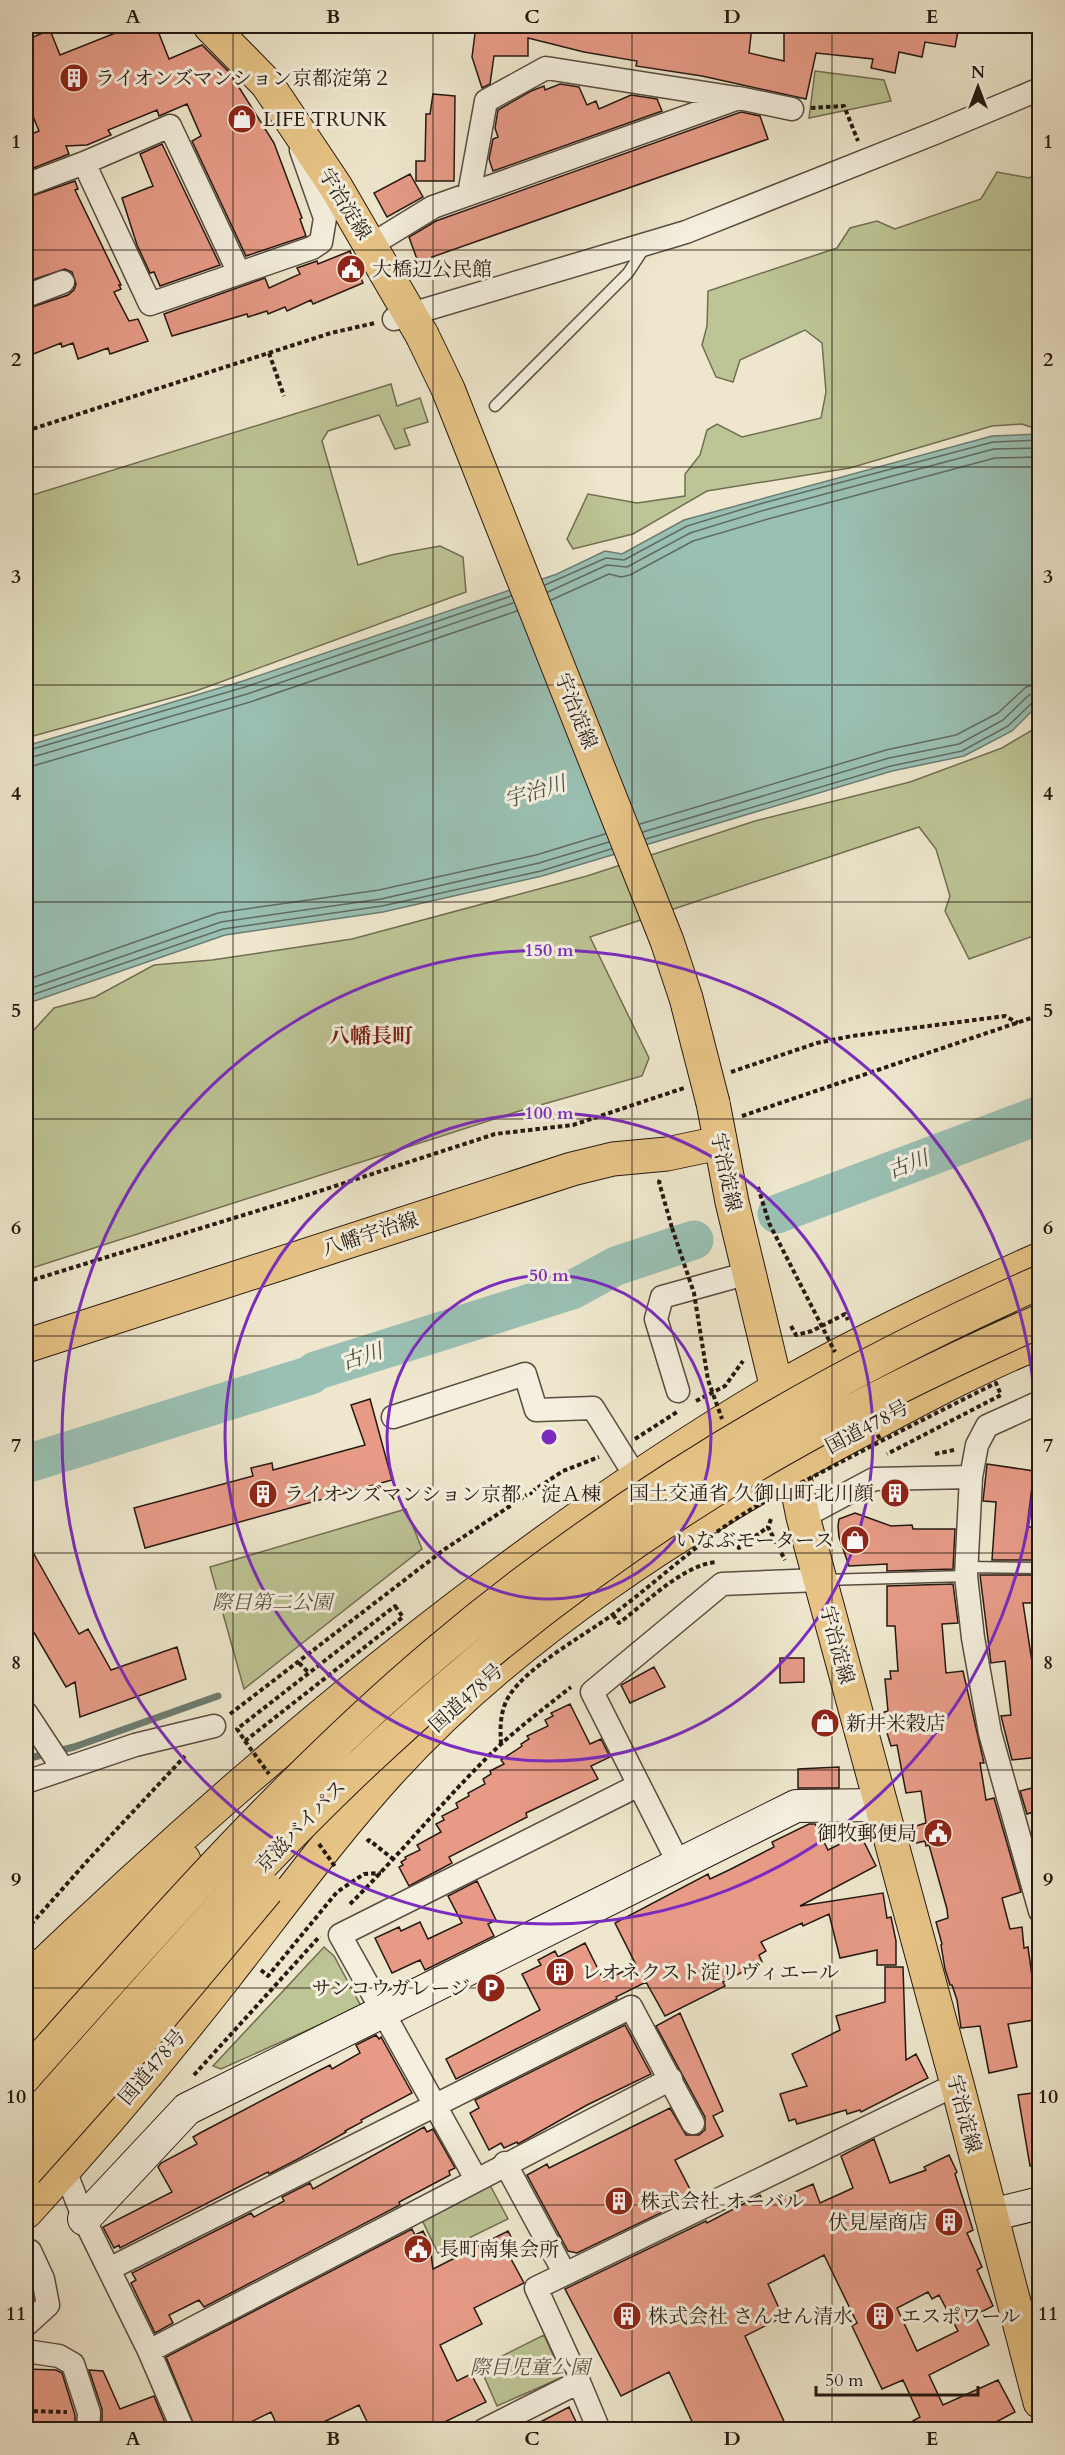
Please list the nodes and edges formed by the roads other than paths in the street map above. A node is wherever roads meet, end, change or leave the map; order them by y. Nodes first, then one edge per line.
1 (210, 26) edge
2 (1039, 87) edge
3 (739, 98) junction
4 (792, 109) road end
5 (289, 117) junction
6 (84, 163) junction
7 (26, 184) edge
8 (469, 194) junction
9 (647, 244) junction
10 (371, 245) junction
11 (239, 273) junction
12 (63, 282) dead end
13 (26, 296) edge
14 (409, 323) junction
15 (495, 406) dead end
16 (719, 1143) junction
17 (1040, 1259) edge
18 (749, 1273) junction
19 (1040, 1282) edge
20 (1040, 1321) edge
21 (1040, 1342) edge
22 (26, 1346) edge
23 (777, 1389) junction
24 (685, 1400) road end
25 (1040, 1402) edge
26 (393, 1417) dead end
27 (792, 1467) junction
28 (636, 1477) junction
29 (970, 1477) junction
30 (803, 1517) junction
31 (1040, 1568) edge
32 (967, 1571) junction
33 (819, 1580) junction
34 (451, 1612) junction
35 (448, 1710) junction
36 (26, 1713) edge
37 (214, 1726) road end
38 (63, 1769) junction
39 (26, 1782) edge
40 (639, 1785) junction
41 (881, 1805) junction
42 (679, 1864) junction
43 (1040, 1911) edge
44 (26, 1981) edge
45 (384, 2012) junction
46 (26, 2026) edge
47 (26, 2064) edge
48 (26, 2075) edge
49 (671, 2079) junction
50 (957, 2084) junction
51 (435, 2105) junction
52 (693, 2123) dead end
53 (26, 2126) edge
54 (505, 2163) junction
55 (64, 2170) junction
56 (26, 2171) edge
57 (476, 2179) junction
58 (1040, 2203) edge
59 (26, 2212) edge
60 (991, 2215) junction
61 (84, 2218) junction
62 (30, 2251) dead end
63 (109, 2269) junction
64 (565, 2274) junction
65 (26, 2325) edge
66 (26, 2351) edge
67 (149, 2351) junction
68 (1033, 2364) edge
69 (579, 2382) junction
70 (1040, 2402) edge
71 (89, 2421) edge
72 (183, 2430) edge
73 (484, 2430) edge
74 (598, 2430) edge

1 - 5 main road, 宇治淀線
2 - 9 street
3 - 4 street
3 - 8 street
3 - 8 street
5 - 10 main road, 宇治淀線
5 - 11 street
6 - 7 street
6 - 11 street
6 - 11 street
8 - 10 street
9 - 14 street
9 - 15 lane
10 - 14 main road, 宇治淀線
12 - 13 street
14 - 16 main road, 宇治淀線, bridge
16 - 18 main road, 宇治淀線
16 - 22 main road, 八幡宇治線
17 - 23 main road
18 - 23 main road, 宇治淀線
18 - 24 street
19 - 48 main road, 京滋バイパス, bridge
20 - 53 main road, 京滋バイパス, bridge
21 - 27 main road, 国道478号
23 - 27 main road, 宇治淀線
23 - 28 main road
25 - 29 street
26 - 28 street
27 - 30 main road, 宇治淀線
27 - 35 main road, 国道478号
28 - 34 main road
29 - 30 street
29 - 32 street
30 - 33 main road, 宇治淀線
31 - 32 lane
32 - 33 lane
32 - 43 street
33 - 40 street
33 - 41 main road, 宇治淀線
34 - 44 main road
34 - 46 main road
35 - 55 main road, 国道478号
35 - 56 main road, bridge
36 - 38 street
37 - 38 street
38 - 39 street
40 - 42 street
40 - 45 street
41 - 42 street
41 - 50 main road, 宇治淀線
42 - 45 street
45 - 51 street
45 - 61 street
47 - 55 street
49 - 51 street
49 - 52 street
49 - 54 street
50 - 60 main road, 宇治淀線
50 - 64 street
51 - 57 street
51 - 63 street
54 - 57 street
54 - 64 street
55 - 59 main road, 国道478号
55 - 61 street
57 - 67 street
58 - 60 street
60 - 68 main road, 宇治淀線
61 - 63 street
62 - 65 street
63 - 67 street
64 - 69 street
66 - 71 street
67 - 72 street
68 - 70 main road, 宇治淀線
69 - 73 street
69 - 74 street

